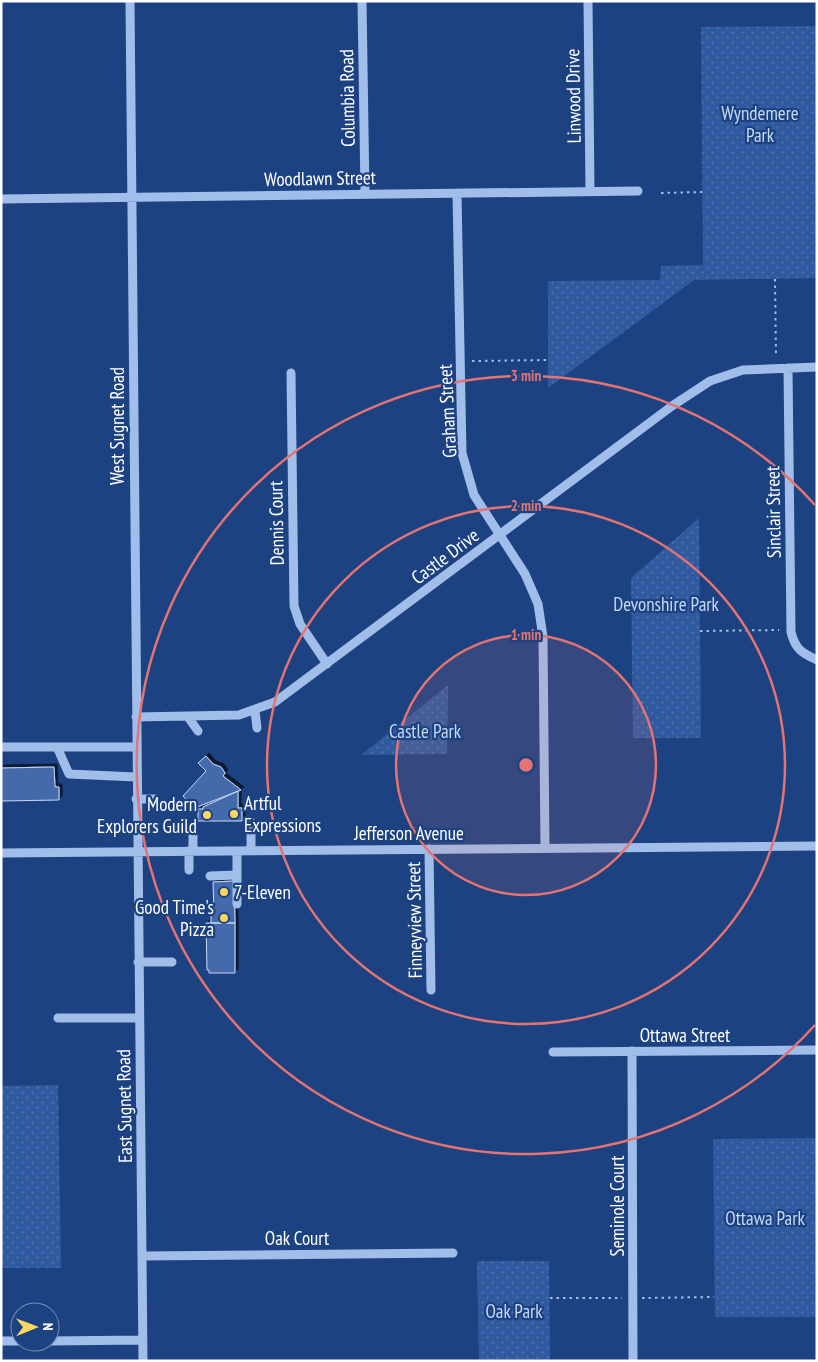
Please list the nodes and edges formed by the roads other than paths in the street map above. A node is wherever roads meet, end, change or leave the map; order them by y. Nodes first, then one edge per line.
1 (130, 1) edge
2 (362, 1) edge
3 (588, 1) edge
4 (590, 191) junction
5 (638, 191) dead end
6 (365, 193) junction
7 (457, 194) junction
8 (131, 197) junction
9 (1, 199) edge
10 (817, 367) edge
11 (788, 368) junction
12 (291, 373) dead end
13 (500, 535) junction
14 (817, 660) edge
15 (327, 664) junction
16 (255, 711) junction
17 (136, 717) junction
18 (188, 717) junction
19 (257, 728) dead end
20 (198, 731) dead end
21 (1, 747) edge
22 (136, 747) junction
23 (57, 748) junction
24 (136, 777) junction
25 (136, 799) junction
26 (155, 799) dead end
27 (250, 822) dead end
28 (193, 832) dead end
29 (817, 846) edge
30 (545, 848) junction
31 (429, 849) junction
32 (251, 850) junction
33 (137, 851) junction
34 (191, 851) junction
35 (237, 851) junction
36 (1, 853) edge
37 (189, 870) dead end
38 (237, 875) junction
39 (210, 876) dead end
40 (237, 904) dead end
41 (138, 962) junction
42 (172, 962) dead end
43 (431, 990) dead end
44 (58, 1018) dead end
45 (139, 1018) junction
46 (817, 1050) edge
47 (632, 1051) junction
48 (553, 1052) dead end
49 (453, 1253) dead end
50 (142, 1256) junction
51 (143, 1340) junction
52 (60, 1341) edge
53 (144, 1361) edge
54 (633, 1361) edge

1 - 8 street, West Sugnet Road
2 - 6 street, Columbia Road
3 - 4 street, Linwood Drive
4 - 5 street, Woodlawn Street
4 - 7 street, Woodlawn Street
6 - 7 street, Woodlawn Street
6 - 8 street, Woodlawn Street
7 - 13 street, Graham Street
8 - 9 street, Woodlawn Street
8 - 17 street, West Sugnet Road
10 - 11 street, Castle Drive
11 - 13 street, Castle Drive
11 - 14 street, Sinclair Street
12 - 15 street, Dennis Court
13 - 15 street, Castle Drive
13 - 30 street, Graham Street
15 - 16 street, Castle Drive
16 - 18 street, Castle Drive
16 - 19 street
17 - 18 street, Castle Drive
17 - 22 street, West Sugnet Road
18 - 20 street
21 - 23 street
22 - 23 street
22 - 24 street, West Sugnet Road
23 - 24 street
24 - 25 street, West Sugnet Road
25 - 26 street
25 - 33 street, West Sugnet Road
27 - 32 street
28 - 34 street
29 - 30 street, Jefferson Avenue
30 - 31 street, Jefferson Avenue
31 - 32 street, Jefferson Avenue
31 - 43 street, Finneyview Street
32 - 35 street, Jefferson Avenue
33 - 34 street, Jefferson Avenue
33 - 36 street, Jefferson Avenue
33 - 41 street, East Sugnet Road
34 - 35 street, Jefferson Avenue
34 - 37 street
35 - 38 street
38 - 39 street
38 - 40 street
41 - 42 street
41 - 45 street, East Sugnet Road
44 - 45 street
45 - 50 street, East Sugnet Road
46 - 47 street, Ottawa Street
47 - 48 street, Ottawa Street
47 - 54 street, Seminole Court
49 - 50 street, Oak Court
50 - 51 street, East Sugnet Road
51 - 52 street
51 - 53 street, East Sugnet Road

